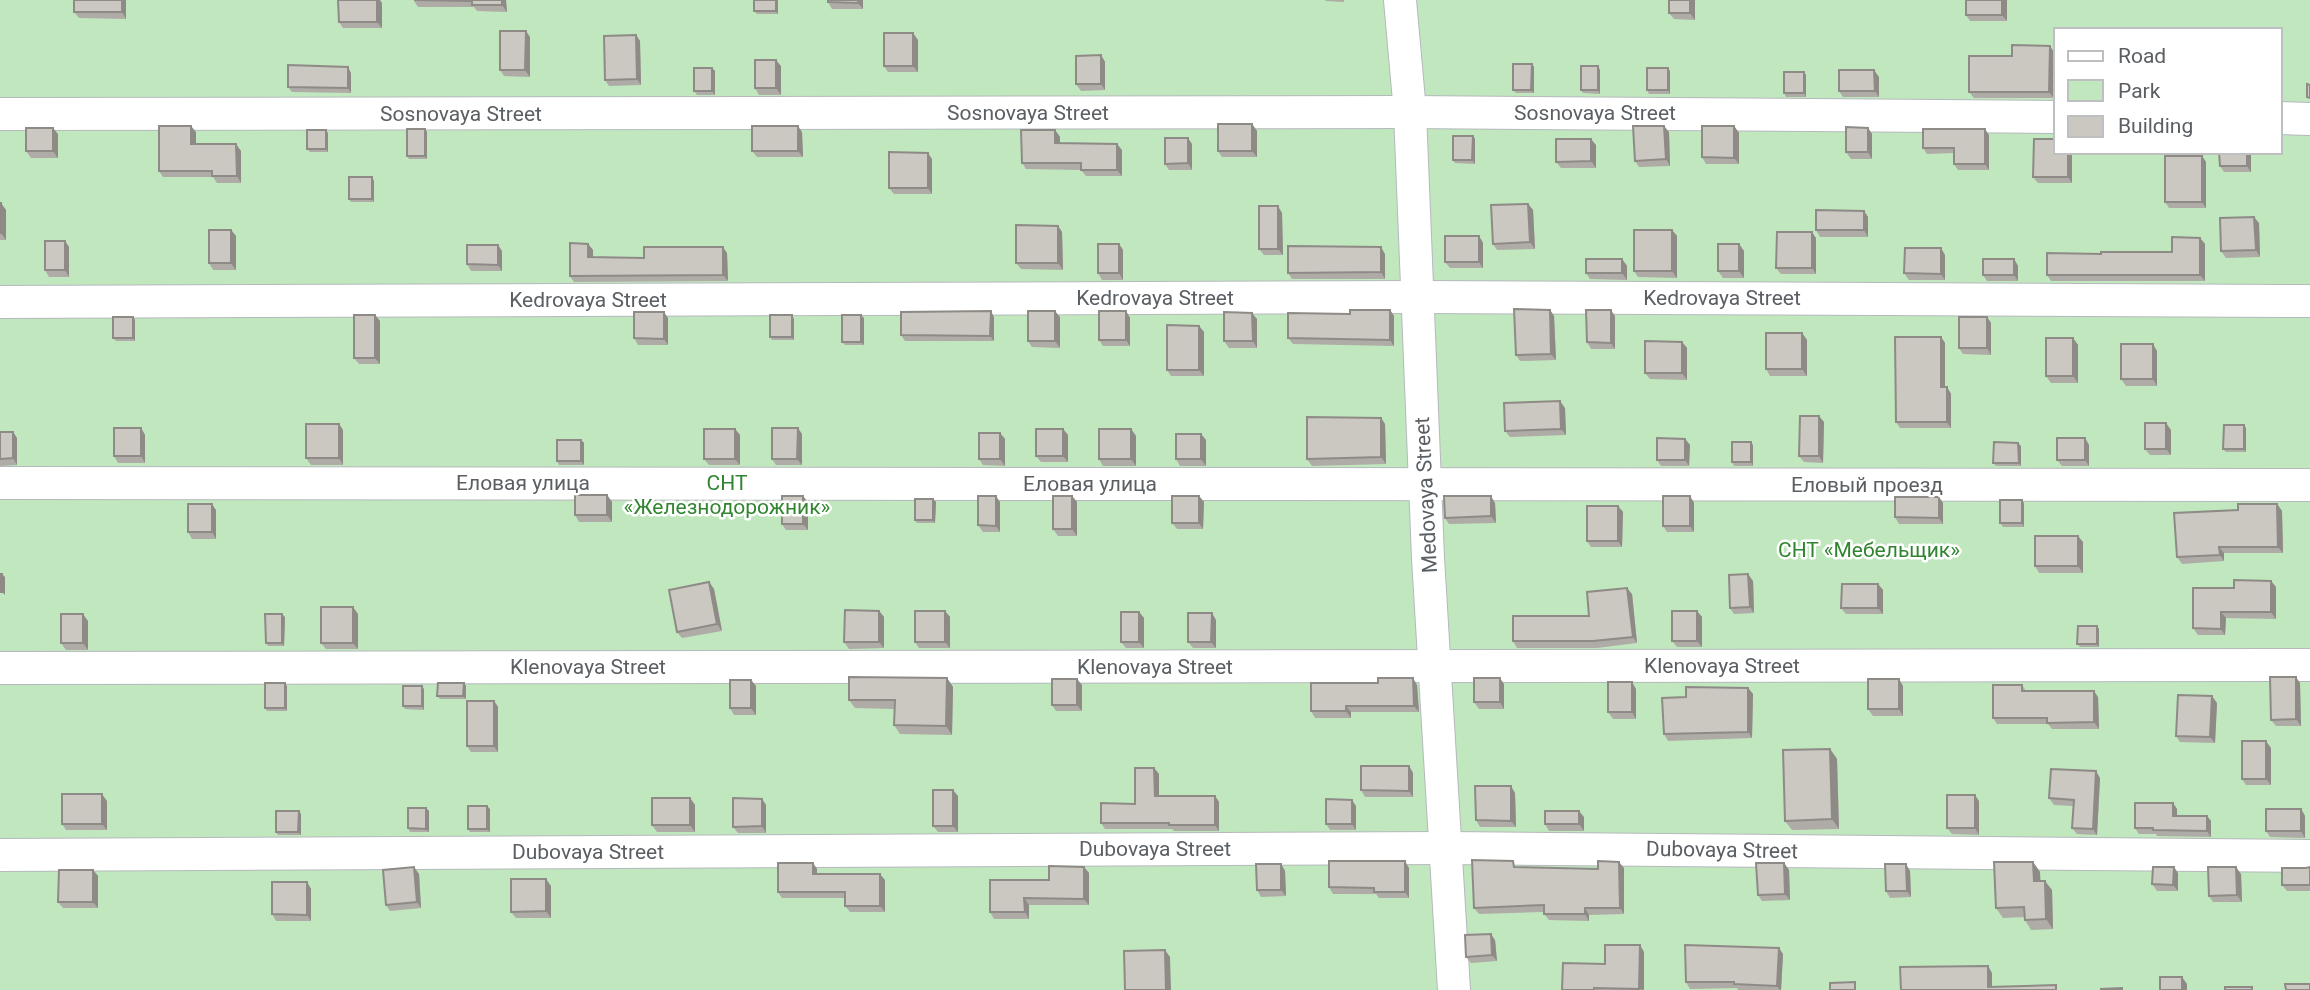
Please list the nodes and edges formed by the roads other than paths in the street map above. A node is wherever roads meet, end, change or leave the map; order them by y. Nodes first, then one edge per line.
1 (1400, 0) edge
2 (1410, 112) junction
3 (0, 114) edge
4 (2054, 117) edge
5 (2282, 118) edge
6 (2310, 118) edge
7 (1418, 297) junction
8 (2310, 301) edge
9 (0, 302) edge
10 (0, 483) edge
11 (1424, 484) junction
12 (2310, 485) edge
13 (2310, 665) edge
14 (1434, 667) junction
15 (0, 668) edge
16 (1447, 848) junction
17 (0, 855) edge
18 (2310, 856) edge
19 (1454, 990) edge

1 - 2 street, Medovaya Street
2 - 3 street, Sosnovaya Street
2 - 4 street, Sosnovaya Street
2 - 7 street, Medovaya Street
5 - 6 street
7 - 8 street, Kedrovaya Street
7 - 9 street, Kedrovaya Street
7 - 11 street, Medovaya Street
10 - 11 street, Еловая улица
11 - 12 street, Еловый проезд
11 - 14 street, Medovaya Street
13 - 14 street, Klenovaya Street
14 - 15 street, Klenovaya Street
14 - 16 street, Medovaya Street
16 - 17 street, Dubovaya Street
16 - 18 street, Dubovaya Street
16 - 19 street, Medovaya Street

